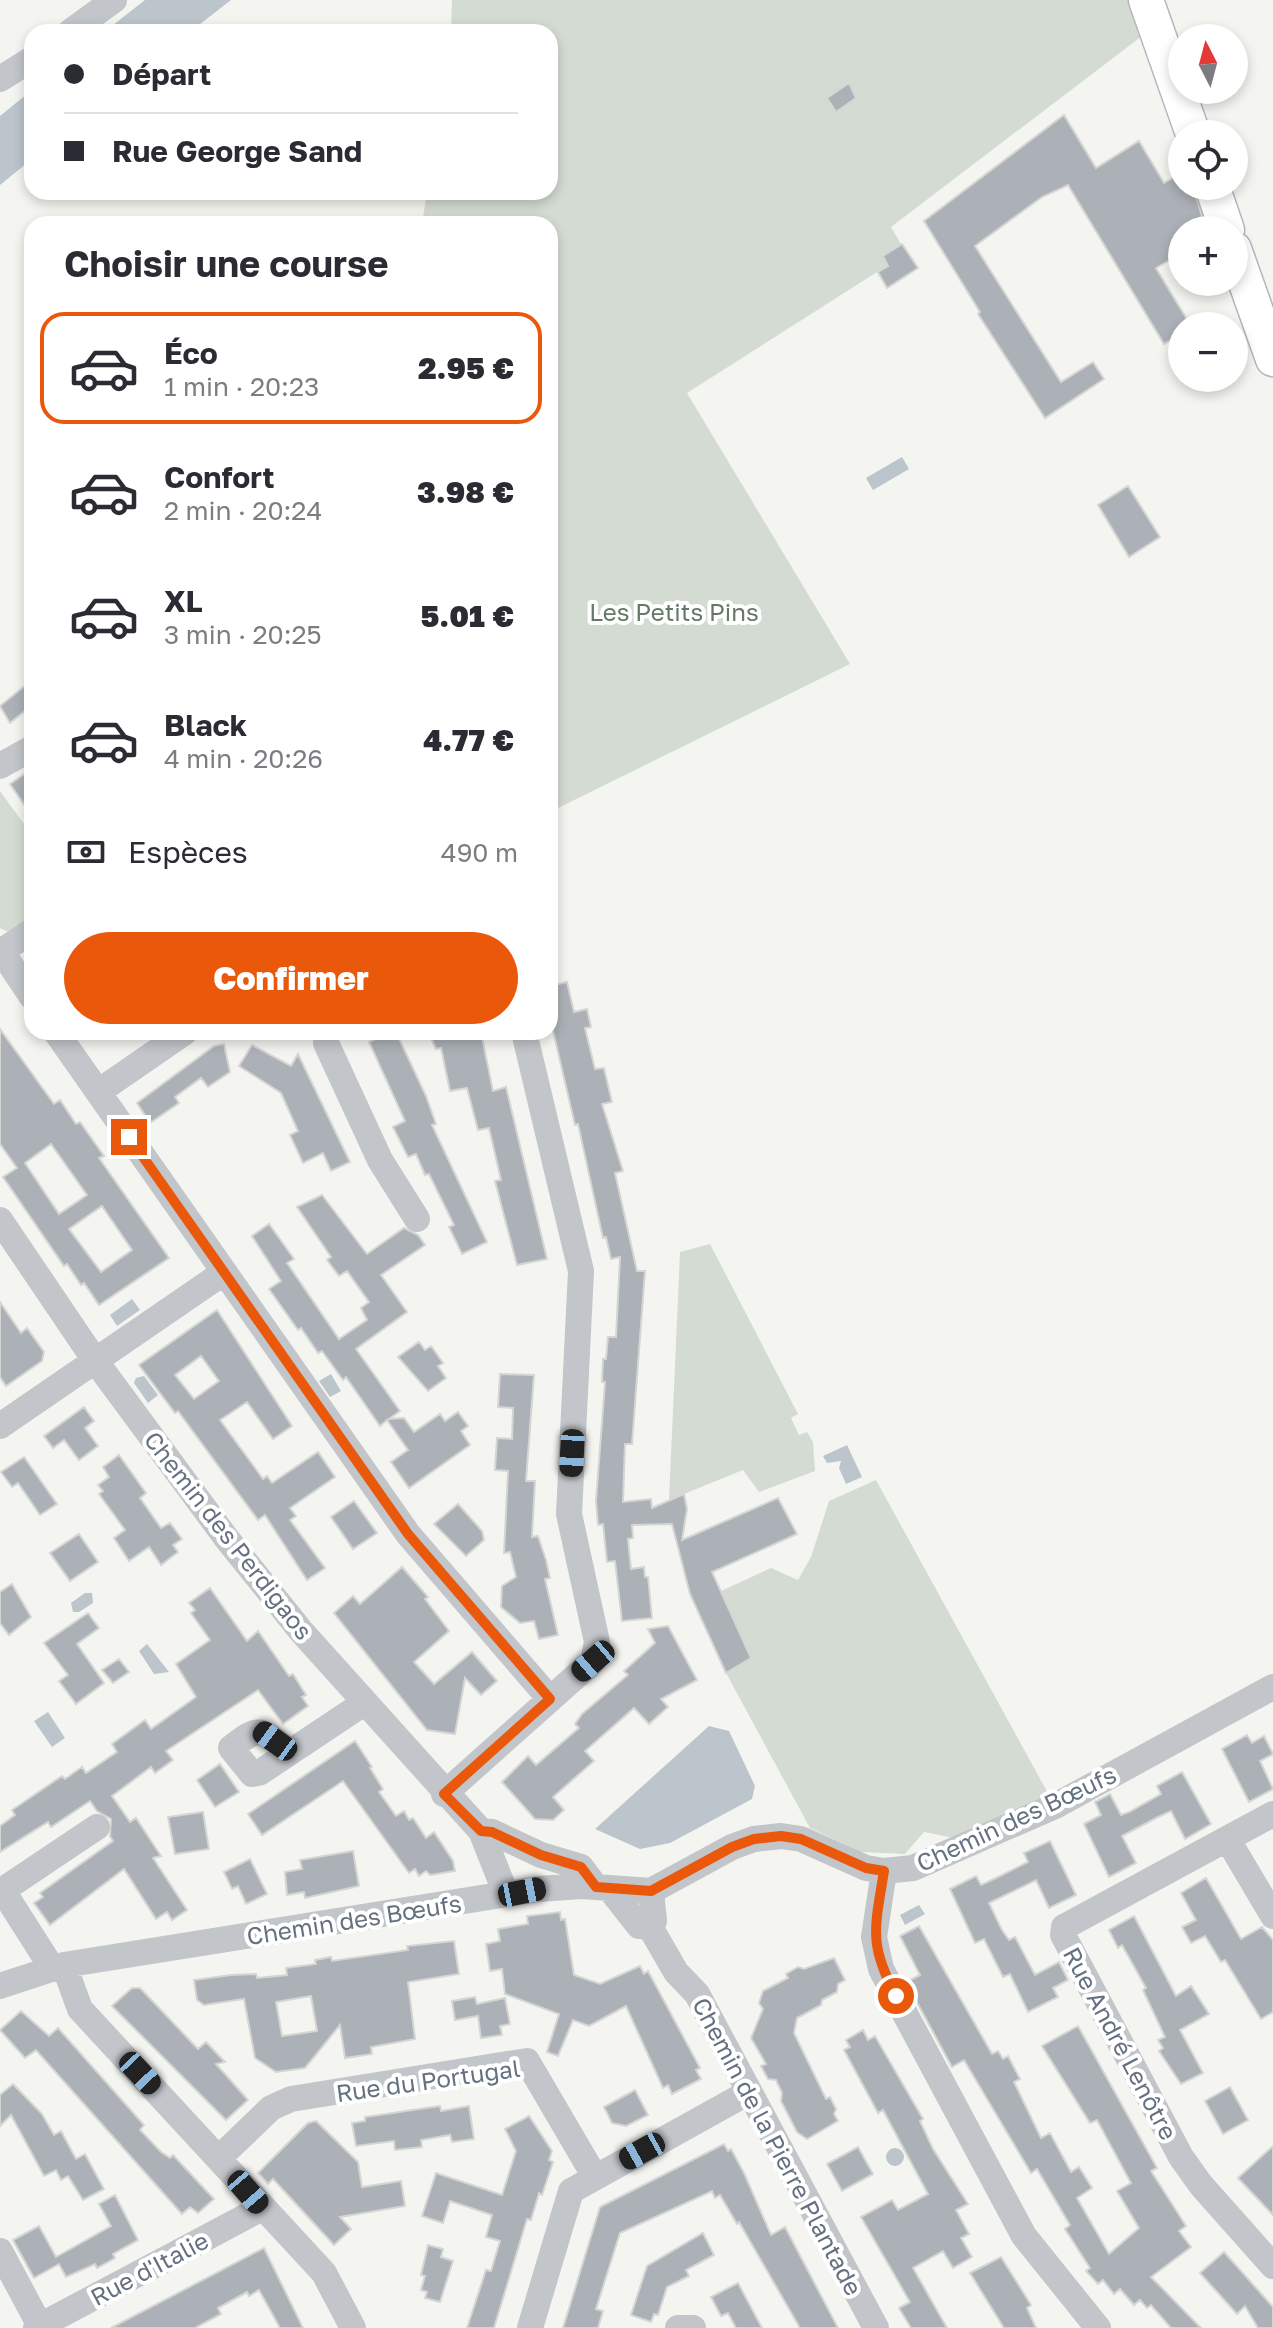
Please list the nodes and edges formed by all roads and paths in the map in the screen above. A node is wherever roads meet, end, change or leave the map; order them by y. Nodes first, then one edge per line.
1 (114, 0) edge
2 (1146, 0) edge
3 (81, 24) edge
4 (24, 64) edge
5 (0, 79) edge
6 (1188, 120) edge
7 (1248, 288) edge
8 (1273, 359) edge
9 (24, 752) edge
10 (0, 766) edge
11 (24, 936) edge
12 (1, 950) edge
13 (24, 985) edge
14 (62, 1040) edge
15 (173, 1040) edge
16 (326, 1040) edge
17 (526, 1040) edge
18 (98, 1092) junction
19 (417, 1219) dead end
20 (0, 1220) edge
21 (223, 1273) junction
22 (94, 1359) junction
23 (0, 1426) edge
24 (1273, 1687) edge
25 (550, 1699) junction
26 (364, 1703) junction
27 (289, 1751) dead end
28 (444, 1794) junction
29 (1273, 1814) edge
30 (97, 1827) dead end
31 (481, 1831) junction
32 (1228, 1840) junction
33 (541, 1855) junction
34 (884, 1871) junction
35 (602, 1888) junction
36 (538, 1889) junction
37 (651, 1891) junction
38 (1, 1892) edge
39 (506, 1894) junction
40 (1273, 1916) edge
41 (650, 1927) junction
42 (58, 1966) junction
43 (4, 1975) edge
44 (749, 2092) junction
45 (219, 2158) junction
46 (595, 2177) junction
47 (262, 2208) junction
48 (0, 2251) edge
49 (1273, 2266) edge
50 (38, 2327) edge
51 (353, 2328) edge
52 (530, 2328) edge
53 (678, 2328) edge
54 (693, 2328) edge
55 (876, 2328) edge
56 (1098, 2328) edge

1 - 3 street
2 - 6 main road
4 - 5 street
7 - 8 main road
9 - 10 street
11 - 12 street
12 - 13 street
14 - 18 street
15 - 18 street
16 - 19 street
17 - 25 street
18 - 21 street
20 - 22 street, Chemin des Perdigaos
21 - 22 street
21 - 25 street
22 - 23 street
22 - 26 street, Chemin des Perdigaos
24 - 34 street, Chemin des Bœufs
25 - 28 street
26 - 27 street
26 - 28 street, Chemin des Perdigaos
28 - 31 street, Chemin des Perdigaos
29 - 32 street, Rue André Lenôtre
30 - 38 street
31 - 33 street, Chemin des Perdigaos
31 - 39 street, Chemin des Perdigaos
32 - 40 street
32 - 49 street, Rue André Lenôtre
33 - 35 street, Chemin des Perdigaos
33 - 36 street
34 - 37 street, Chemin des Bœufs
34 - 56 street
35 - 36 street, Chemin des Bœufs
35 - 37 street, Chemin des Bœufs
35 - 41 street, Chemin de la Pierre Plantade
36 - 39 street, Chemin des Bœufs
37 - 41 street
38 - 42 street
39 - 42 street, Chemin des Bœufs
41 - 44 street, Chemin de la Pierre Plantade
42 - 43 street, Chemin des Bœufs
42 - 45 street
44 - 46 street
44 - 55 street, Chemin de la Pierre Plantade
45 - 46 street, Rue du Portugal
45 - 47 street
46 - 52 street
47 - 50 street, Rue d'Italie
47 - 51 street
48 - 50 street
53 - 54 street

